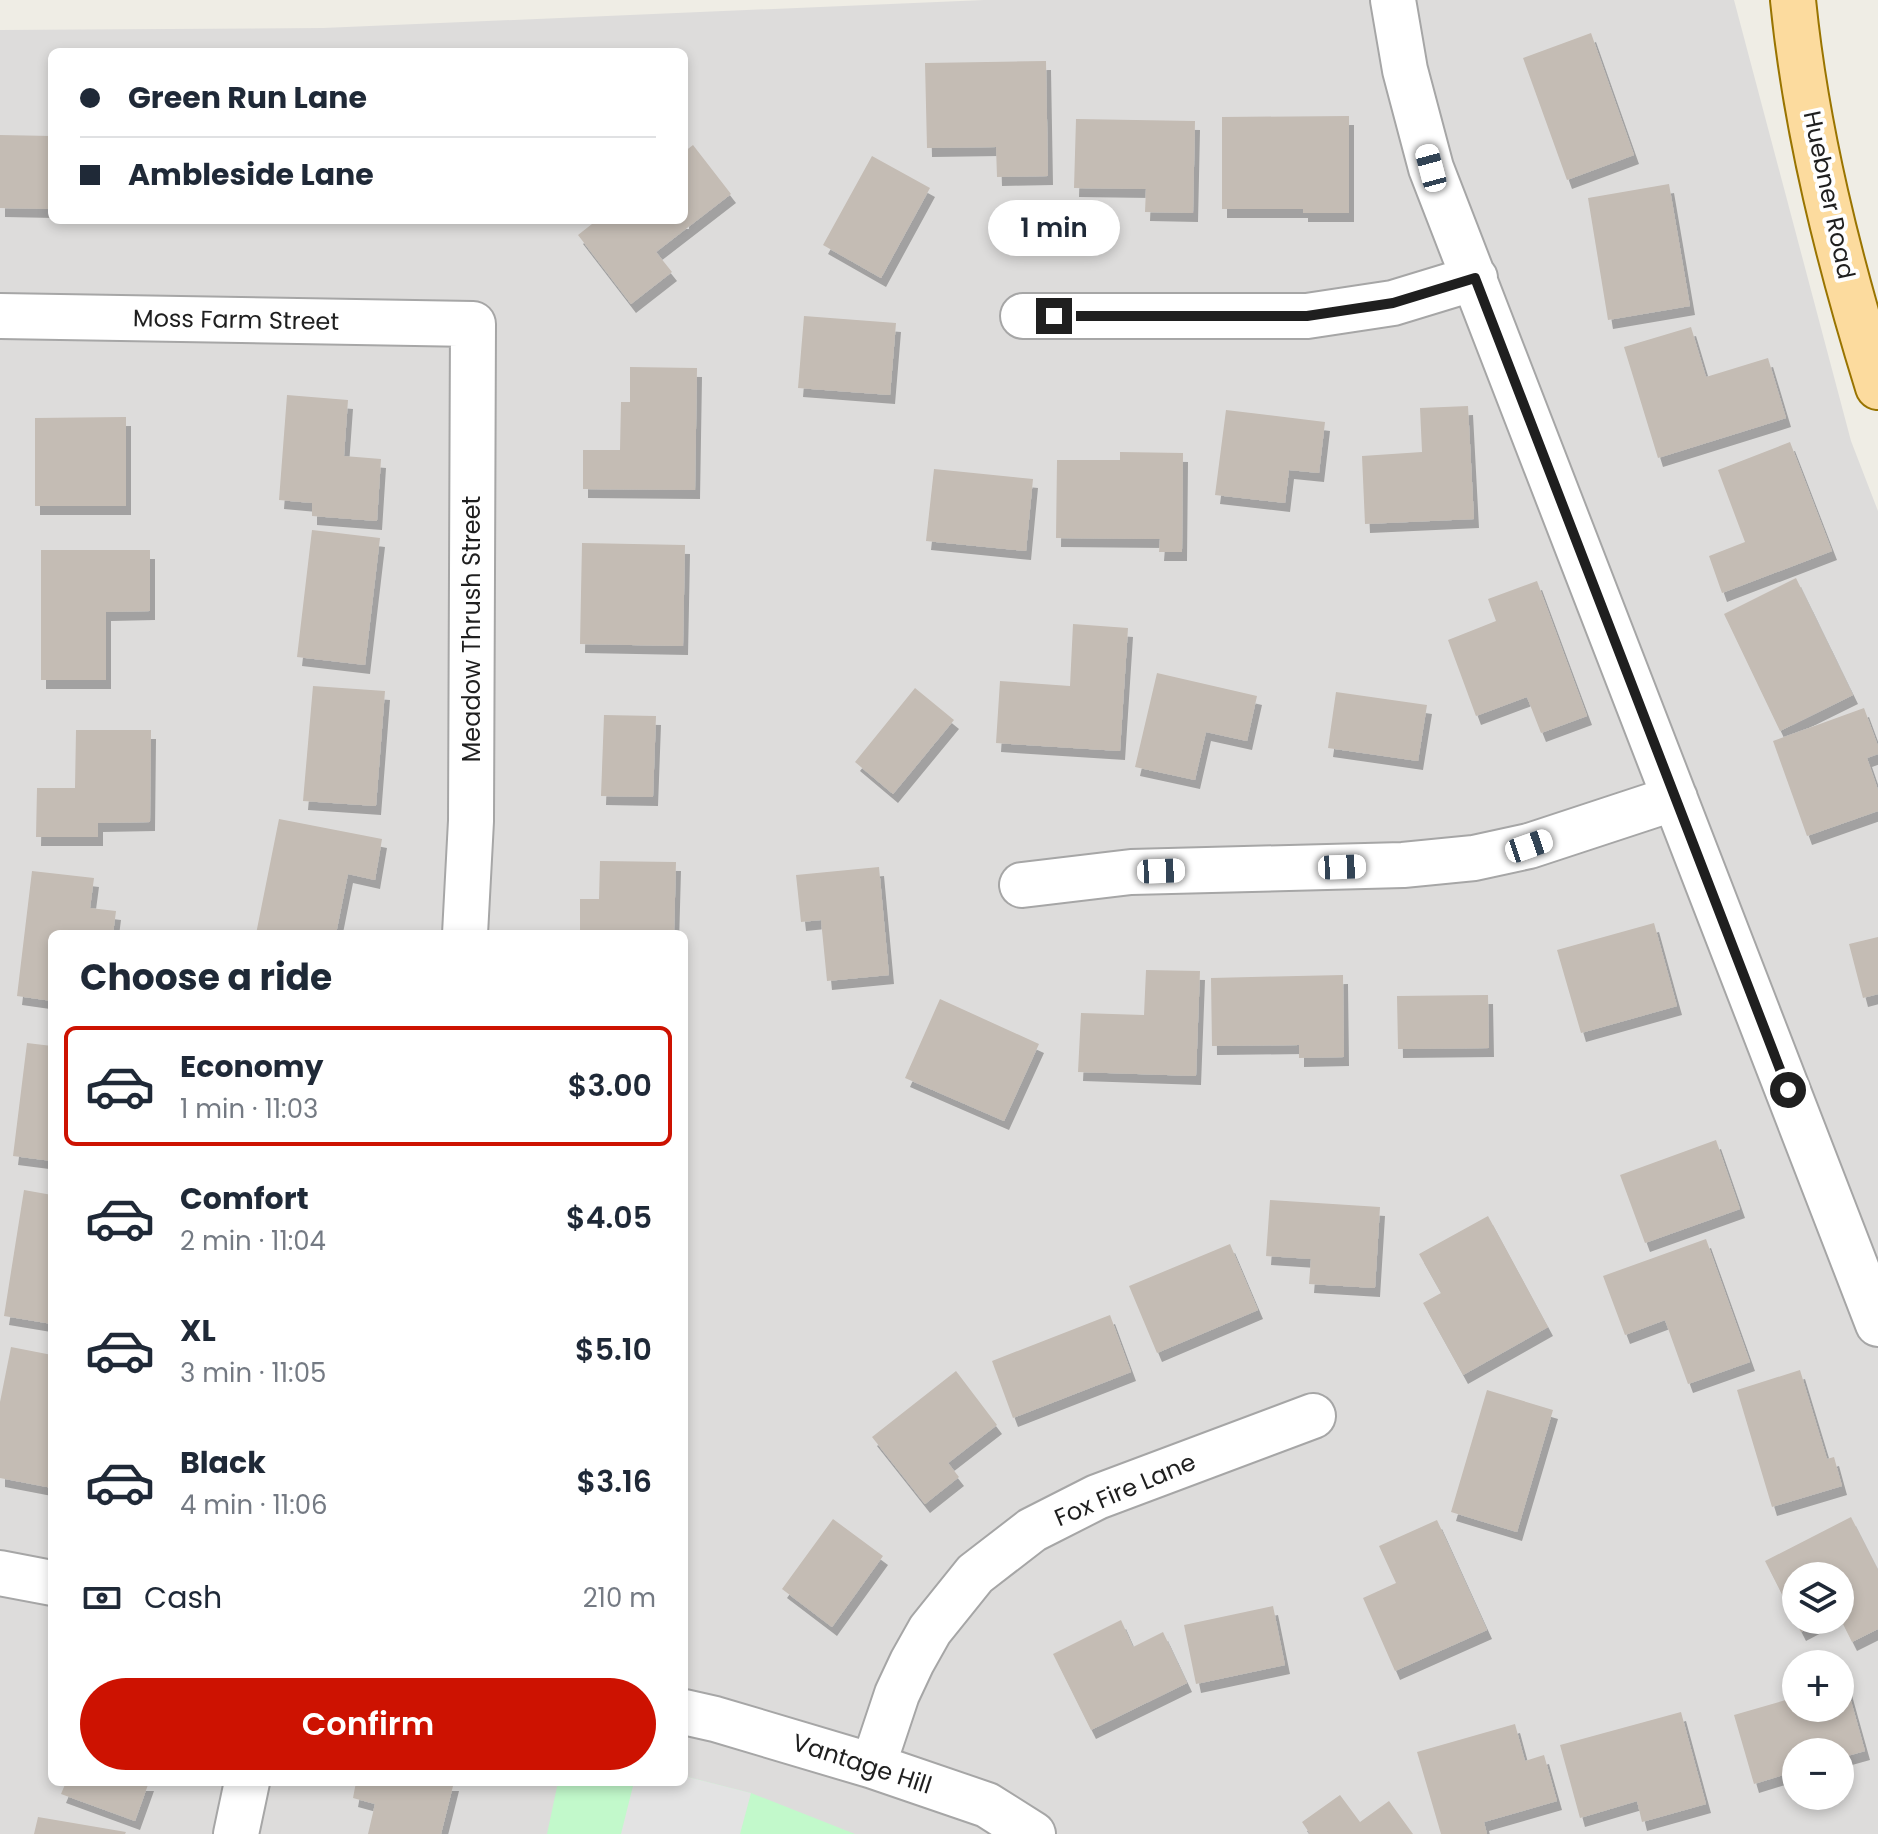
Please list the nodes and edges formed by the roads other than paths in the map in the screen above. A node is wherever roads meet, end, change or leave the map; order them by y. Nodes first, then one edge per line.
1 (1393, 0) edge
2 (1793, 0) edge
3 (1475, 278) junction
4 (0, 316) edge
5 (1023, 316) dead end
6 (473, 324) joint
7 (1878, 387) edge
8 (1675, 798) junction
9 (1022, 885) dead end
10 (465, 930) edge
11 (1878, 1324) edge
12 (1313, 1416) dead end
13 (0, 1573) edge
14 (48, 1582) edge
15 (688, 1713) edge
16 (873, 1766) junction
17 (246, 1786) edge
18 (236, 1834) edge
19 (1033, 1834) edge

1 - 3 street
2 - 7 main road, Huebner Road
3 - 5 street
3 - 8 street
4 - 6 street, Moss Farm Street
6 - 10 street, Meadow Thrush Street
8 - 9 street
8 - 11 street
12 - 16 street, Fox Fire Lane
13 - 14 street
15 - 16 street, Vantage Hill
16 - 19 street, Vantage Hill
17 - 18 street

